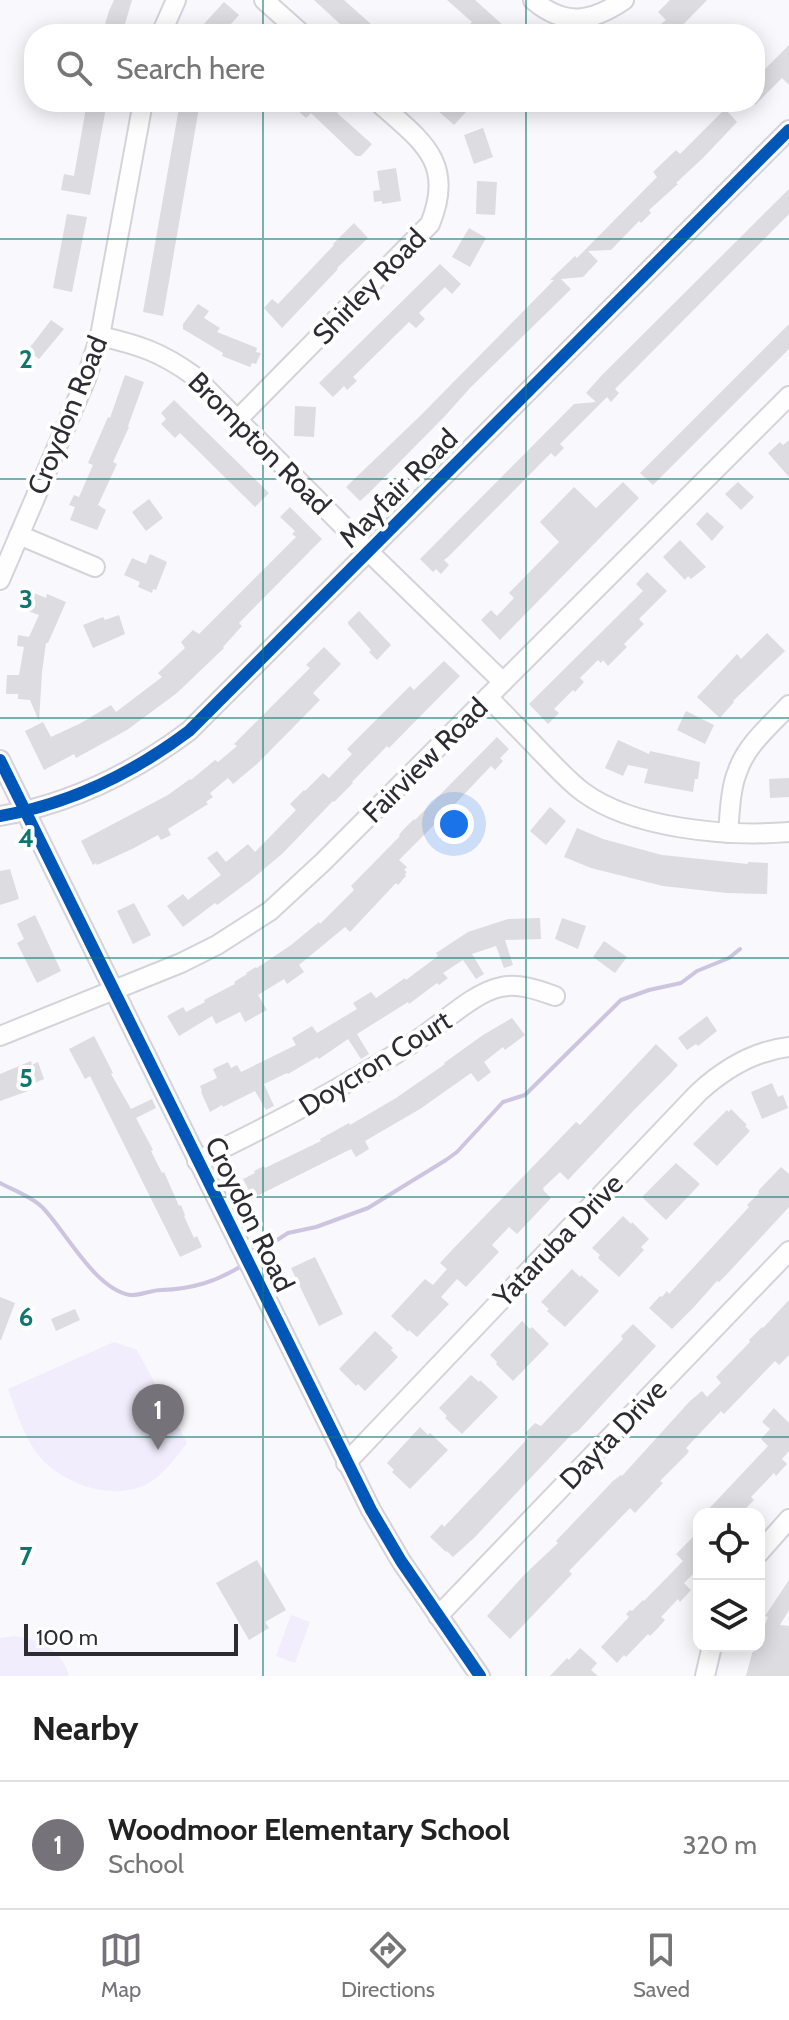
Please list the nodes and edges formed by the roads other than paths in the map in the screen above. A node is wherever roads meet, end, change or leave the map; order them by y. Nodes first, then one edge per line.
1 (176, 0) edge
2 (264, 0) edge
3 (533, 0) edge
4 (624, 0) edge
5 (165, 24) edge
6 (291, 24) edge
7 (141, 112) edge
8 (389, 112) edge
9 (789, 130) edge
10 (100, 336) junction
11 (789, 396) edge
12 (238, 419) junction
13 (19, 535) junction
14 (368, 551) junction
15 (95, 567) dead end
16 (0, 580) edge
17 (503, 682) junction
18 (488, 697) junction
19 (789, 705) edge
20 (0, 760) edge
21 (26, 812) junction
22 (0, 816) edge
23 (789, 832) edge
24 (728, 833) junction
25 (114, 991) junction
26 (555, 996) dead end
27 (0, 1036) edge
28 (789, 1047) edge
29 (197, 1161) junction
30 (789, 1251) edge
31 (346, 1463) junction
32 (789, 1519) edge
33 (765, 1546) edge
34 (438, 1616) junction
35 (711, 1652) edge
36 (480, 1676) edge
37 (705, 1676) edge

1 - 5 street
2 - 6 street
3 - 4 street
7 - 10 street, Croydon Road
8 - 12 street, Shirley Road
9 - 14 street, Mayfair Road
10 - 12 street, Brompton Road
10 - 13 street, Croydon Road
11 - 17 street, Fairview Road
12 - 14 street, Brompton Road
13 - 15 street
13 - 16 street, Croydon Road
14 - 17 street, Brompton Road
14 - 21 street, Mayfair Road
17 - 18 street, Fairview Road
18 - 24 street
18 - 25 street, Fairview Road
19 - 24 street
20 - 21 street, Croydon Road
21 - 22 street, Mayfair Road
21 - 25 street, Croydon Road
23 - 24 street
25 - 27 street, Fairview Road
25 - 29 street, Croydon Road
26 - 29 street, Doycron Court
28 - 31 street, Yataruba Drive
29 - 31 street, Croydon Road
30 - 34 street, Dayta Drive
31 - 34 street, Croydon Road
32 - 33 street
34 - 36 street, Croydon Road
35 - 37 street

